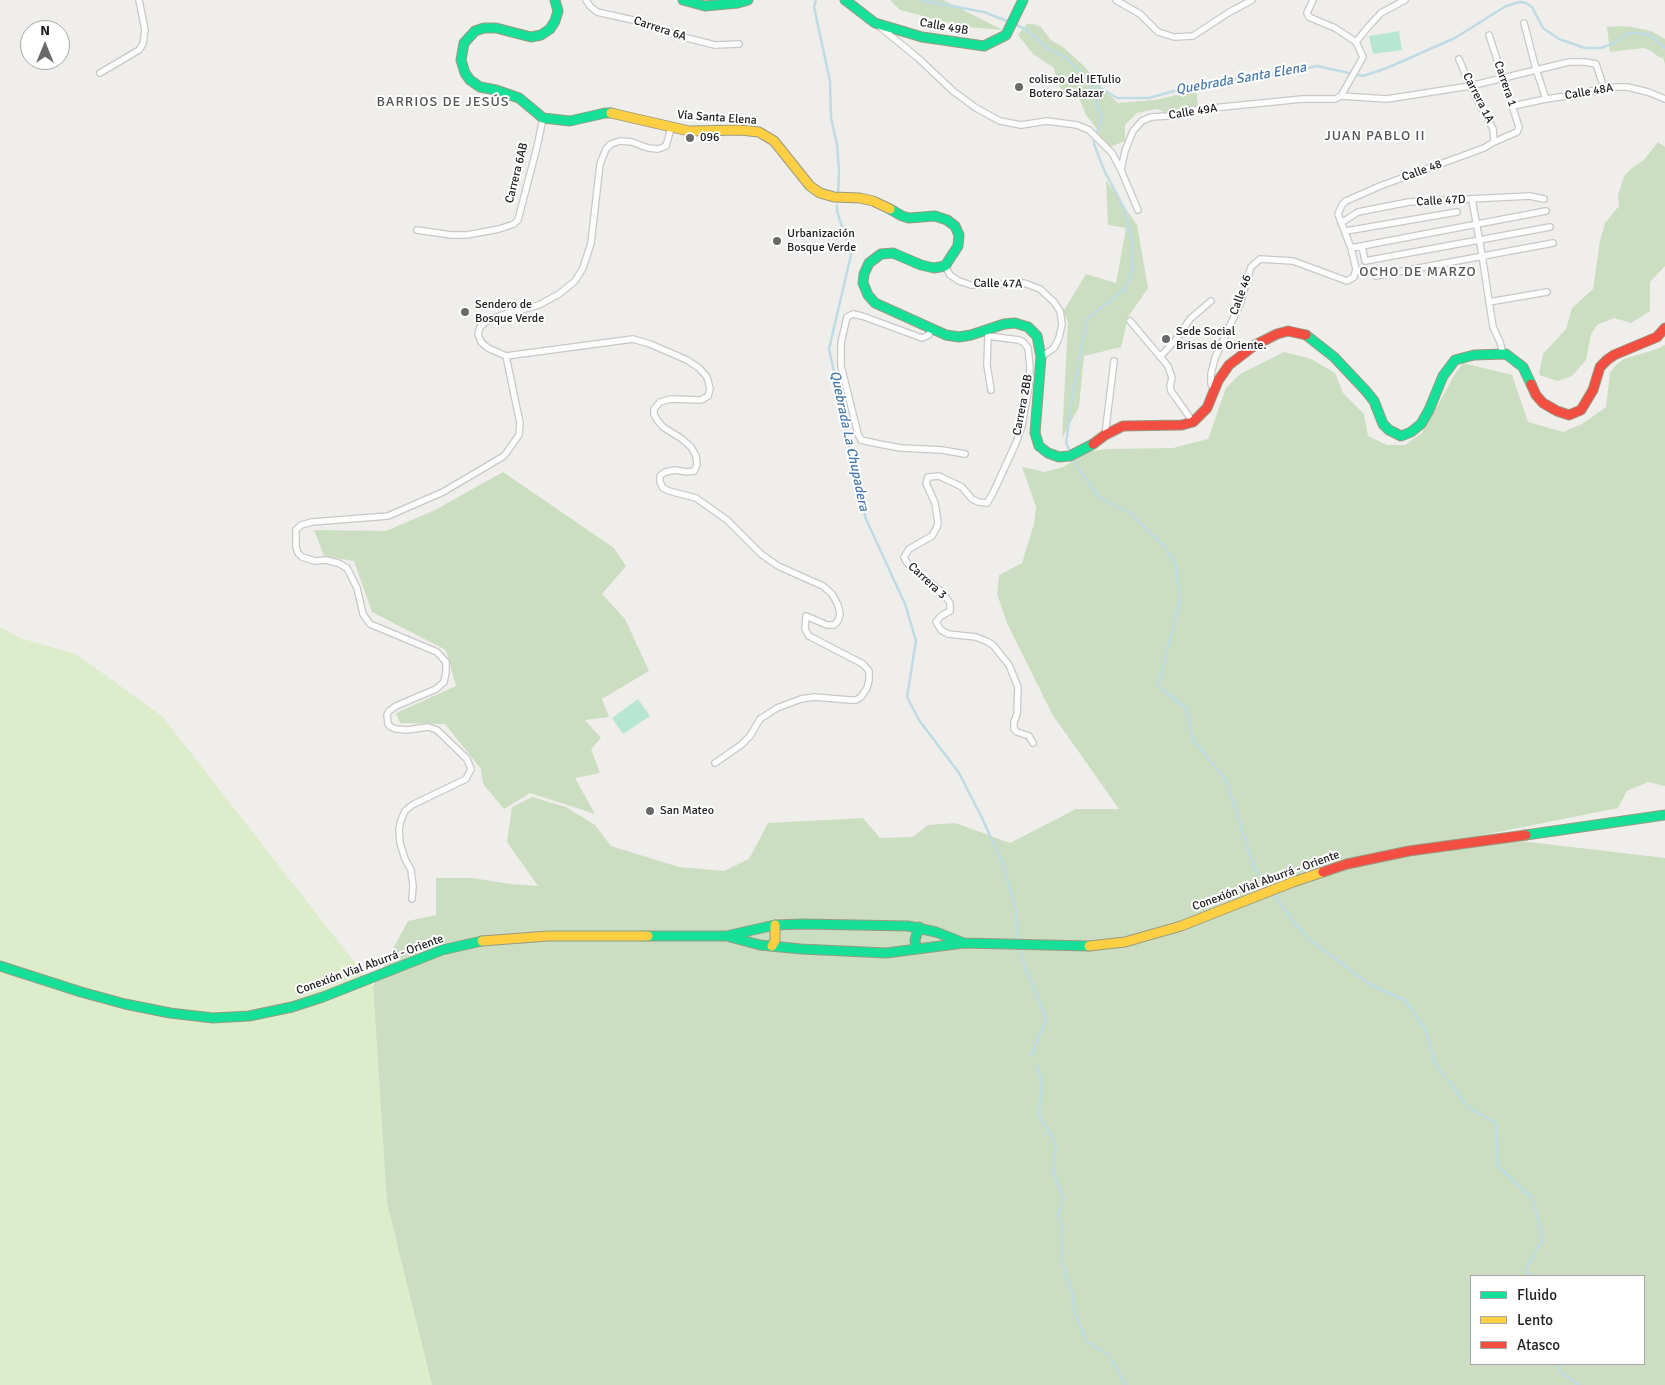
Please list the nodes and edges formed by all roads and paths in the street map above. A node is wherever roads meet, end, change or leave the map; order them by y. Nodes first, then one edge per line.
1 (139, 0) edge
2 (555, 0) edge
3 (586, 0) edge
4 (683, 0) edge
5 (748, 0) edge
6 (845, 0) edge
7 (1116, 0) edge
8 (1252, 0) edge
9 (1313, 0) edge
10 (1405, 0) edge
11 (707, 3) edge
12 (1021, 4) edge
13 (876, 23) junction
14 (1524, 23) dead end
15 (1489, 35) dead end
16 (1356, 42) junction
17 (739, 44) dead end
18 (1459, 59) dead end
19 (1536, 69) junction
20 (100, 73) dead end
21 (1504, 78) junction
22 (1470, 86) junction
23 (1604, 88) junction
24 (1341, 96) junction
25 (1546, 99) junction
26 (1665, 99) edge
27 (1513, 106) junction
28 (543, 118) junction
29 (671, 128) junction
30 (1517, 132) joint
31 (1494, 140) junction
32 (1121, 170) junction
33 (1472, 199) junction
34 (1544, 199) dead end
35 (1138, 210) dead end
36 (1546, 211) dead end
37 (1457, 212) dead end
38 (1341, 223) junction
39 (1476, 224) junction
40 (1550, 227) dead end
41 (417, 230) dead end
42 (1346, 232) junction
43 (1480, 240) junction
44 (1553, 242) dead end
45 (1362, 246) junction
46 (1352, 248) junction
47 (1482, 255) junction
48 (945, 266) junction
49 (1376, 276) dead end
50 (1547, 292) dead end
51 (1211, 301) dead end
52 (1489, 302) junction
53 (1130, 321) dead end
54 (931, 328) junction
55 (1665, 328) edge
56 (988, 333) junction
57 (1503, 354) junction
58 (506, 356) junction
59 (1160, 356) junction
60 (1041, 357) junction
61 (1114, 361) dead end
62 (991, 390) dead end
63 (1214, 390) junction
64 (1193, 422) junction
65 (1105, 436) junction
66 (965, 454) dead end
67 (928, 488) joint
68 (1033, 743) dead end
69 (715, 763) dead end
70 (1665, 815) edge
71 (412, 899) dead end
72 (775, 925) junction
73 (919, 928) junction
74 (759, 929) junction
75 (936, 932) junction
76 (724, 936) junction
77 (968, 943) junction
78 (760, 945) junction
79 (772, 946) junction
80 (916, 948) junction
81 (927, 948) junction
82 (0, 966) edge

1 - 20 street
2 - 28 main road
3 - 17 street, Carrera 6A
4 - 11 main road
5 - 11 main road
6 - 13 main road
7 - 8 street
9 - 16 street
10 - 16 street
12 - 13 main road, Calle 49B
13 - 32 street
14 - 19 street
15 - 21 street, Carrera 1
16 - 24 street
18 - 22 street, Carrera 1A
19 - 21 street, Calle 49A
19 - 23 street, Calle 49A
19 - 25 street
21 - 22 street, Calle 49A
21 - 27 street, Carrera 1
22 - 24 street, Calle 49A
22 - 31 street, Carrera 1A
23 - 25 street, Calle 48A
23 - 26 street, Calle 48A
24 - 32 street, Calle 49A
25 - 27 street, Calle 48A
27 - 30 street, Carrera 1
28 - 29 main road, Vía Santa Elena
28 - 41 street, Carrera 6AB
29 - 48 main road, Vía Santa Elena
29 - 58 street
30 - 31 street, Calle 48
31 - 38 street, Calle 48
32 - 35 street
33 - 34 street, Calle 47D
33 - 38 street, Calle 47D
33 - 39 street
36 - 39 street
37 - 42 street
38 - 42 street
39 - 43 street
39 - 45 street
40 - 43 street
42 - 46 street
43 - 45 street
43 - 47 street
44 - 47 street
45 - 46 street
46 - 63 street, Calle 46
47 - 49 street
47 - 52 street
48 - 54 main road
48 - 60 street, Calle 47A
50 - 52 street
51 - 59 street
52 - 57 street
53 - 59 street
54 - 56 main road
54 - 66 street
55 - 57 main road
56 - 60 main road
56 - 62 street
56 - 67 street, Carrera 2BB
57 - 63 main road
58 - 69 street
58 - 71 street
59 - 64 street
60 - 65 main road
61 - 65 street
63 - 64 main road
64 - 65 main road
67 - 68 street, Carrera 3
70 - 77 main road, Conexión Vial Aburrá - Oriente
72 - 73 main road, Conexión Vial Aburrá - Oriente
72 - 74 main road, Conexión Vial Aburrá - Oriente
72 - 79 main road
73 - 75 main road, Conexión Vial Aburrá - Oriente
73 - 80 main road
74 - 76 main road, Conexión Vial Aburrá - Oriente
74 - 78 main road
75 - 77 main road, Conexión Vial Aburrá - Oriente
75 - 81 main road
76 - 78 main road, Conexión Vial Aburrá - Oriente
76 - 82 main road, Conexión Vial Aburrá - Oriente
77 - 81 main road, Conexión Vial Aburrá - Oriente
78 - 79 main road, Conexión Vial Aburrá - Oriente
79 - 80 main road, Conexión Vial Aburrá - Oriente
80 - 81 main road, Conexión Vial Aburrá - Oriente

